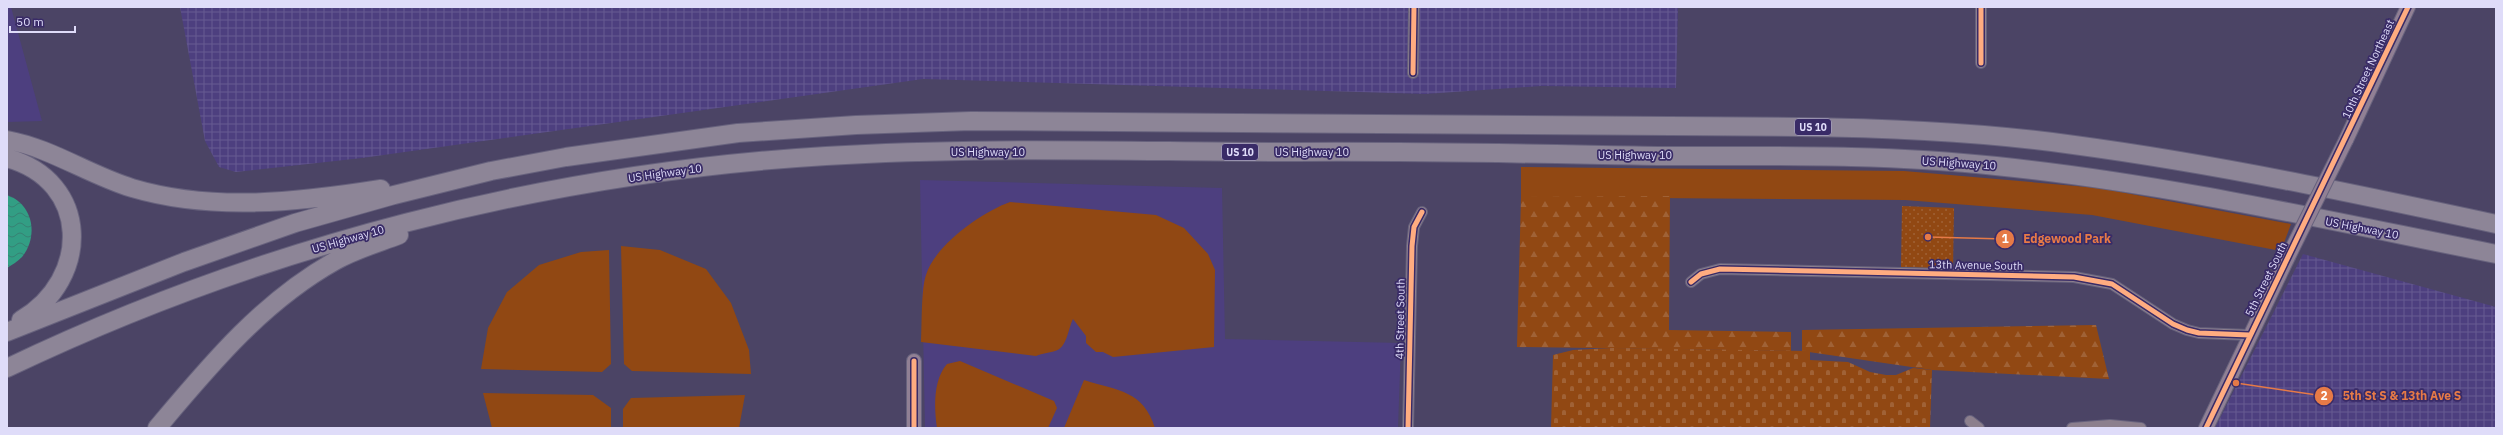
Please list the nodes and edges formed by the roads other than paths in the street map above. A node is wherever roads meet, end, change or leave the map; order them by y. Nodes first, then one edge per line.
1 (1414, 7) edge
2 (1981, 7) edge
3 (2408, 7) edge
4 (1980, 63) dead end
5 (1413, 73) dead end
6 (7, 140) edge
7 (2346, 140) joint
8 (7, 158) edge
9 (491, 172) junction
10 (2379, 199) junction
11 (1422, 212) dead end
12 (2496, 216) edge
13 (430, 217) junction
14 (2496, 224) edge
15 (2353, 226) junction
16 (2496, 254) edge
17 (2496, 268) edge
18 (1691, 282) dead end
19 (7, 328) edge
20 (7, 332) edge
21 (2249, 335) junction
22 (914, 362) dead end
23 (7, 368) edge
24 (1970, 421) dead end
25 (157, 428) edge
26 (914, 428) edge
27 (1408, 428) edge
28 (1979, 428) edge
29 (2072, 428) edge
30 (2141, 428) edge
31 (2206, 428) edge

1 - 5 street
2 - 4 street
3 - 7 street, 10th Street Northeast
6 - 9 highway
7 - 21 street, 5th Street South, bridge
8 - 19 highway
9 - 10 highway, US 10
9 - 20 highway
10 - 12 highway
10 - 14 highway, US 10
11 - 27 street, 4th Street South
13 - 15 highway, US Highway 10 / US 10
13 - 23 highway, US Highway 10 / US 10
13 - 25 highway
15 - 16 highway, US Highway 10 / US 10
15 - 17 highway
18 - 21 street, 13th Avenue South
21 - 31 street, 5th Street South
22 - 26 street
24 - 28 street
29 - 30 street

